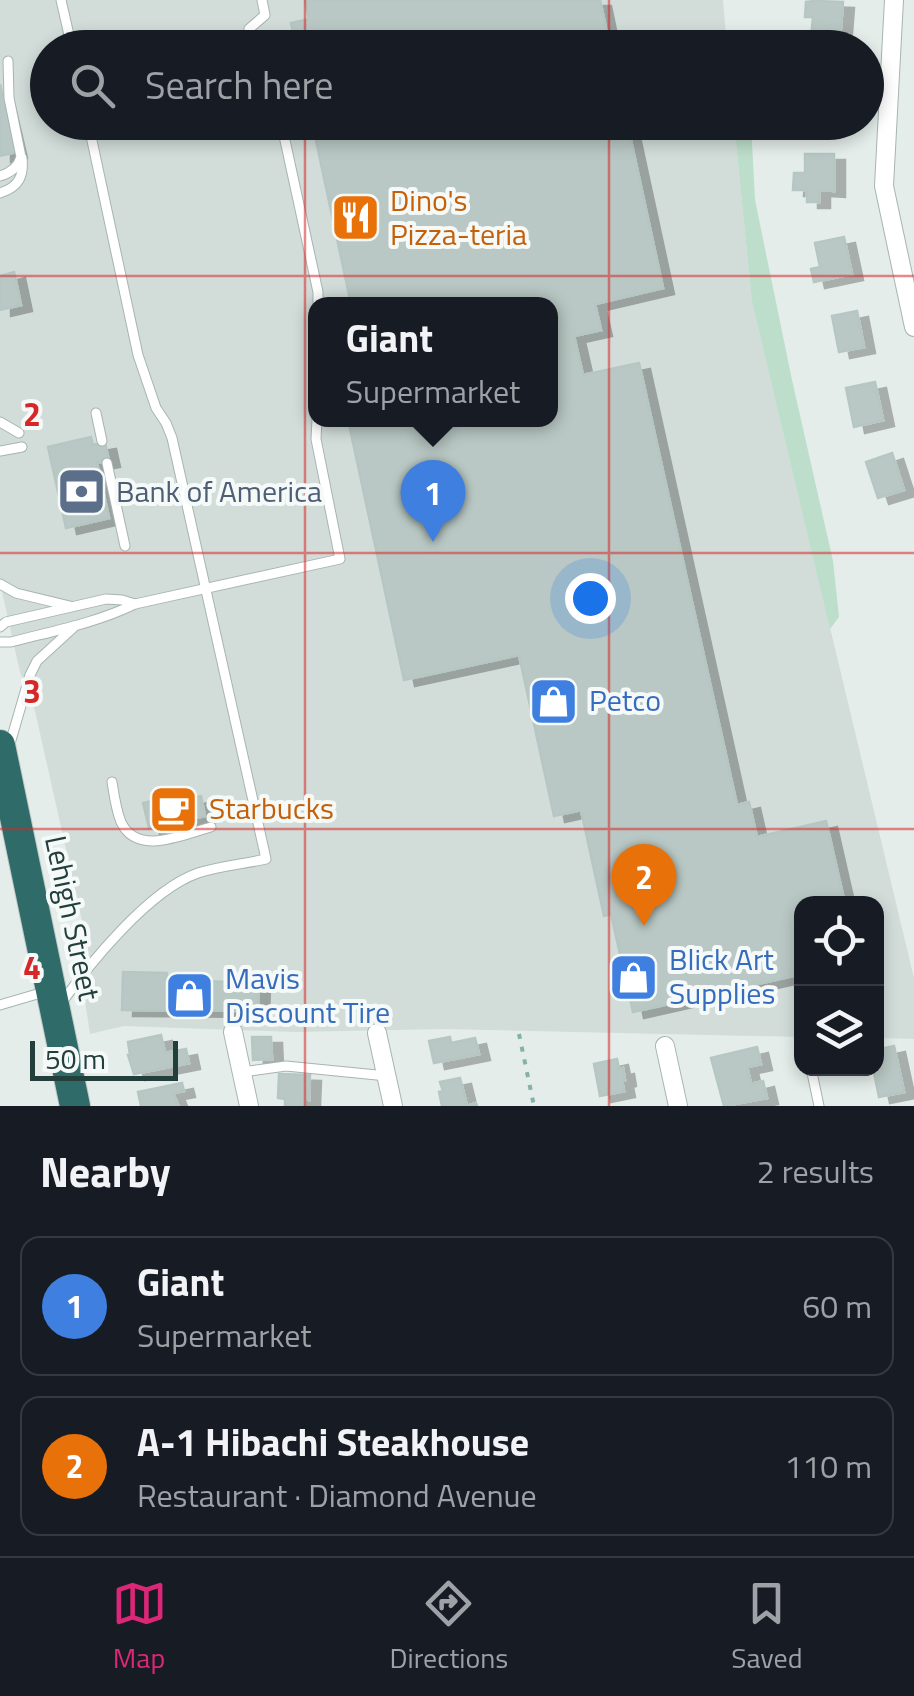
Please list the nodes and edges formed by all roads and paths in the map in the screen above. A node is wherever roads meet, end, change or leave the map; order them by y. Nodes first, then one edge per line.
1 (61, 0) edge
2 (262, 0) edge
3 (894, 0) edge
4 (68, 30) edge
5 (249, 30) edge
6 (8, 61) dead end
7 (92, 140) edge
8 (285, 140) edge
9 (22, 157) junction
10 (0, 176) edge
11 (0, 192) edge
12 (318, 297) edge
13 (914, 327) edge
14 (96, 413) dead end
15 (0, 422) edge
16 (316, 427) edge
17 (19, 433) dead end
18 (102, 441) dead end
19 (22, 447) dead end
20 (0, 450) edge
21 (107, 463) dead end
22 (125, 546) dead end
23 (0, 584) edge
24 (205, 590) junction
25 (136, 604) junction
26 (72, 606) junction
27 (75, 626) junction
28 (0, 627) edge
29 (0, 642) edge
30 (2, 754) edge
31 (112, 782) dead end
32 (212, 827) dead end
33 (9, 834) edge
34 (53, 1001) junction
35 (0, 1005) edge
36 (233, 1032) dead end
37 (377, 1033) dead end
38 (519, 1034) dead end
39 (665, 1046) dead end
40 (242, 1072) junction
41 (386, 1076) junction
42 (813, 1076) edge
43 (76, 1106) edge
44 (249, 1106) edge
45 (393, 1106) edge
46 (534, 1106) edge
47 (678, 1106) edge
48 (819, 1106) edge

1 - 4 lane
2 - 5 lane
3 - 13 street
6 - 9 lane
7 - 24 lane
8 - 12 lane
9 - 10 lane
9 - 11 lane
14 - 18 lane
15 - 17 lane
16 - 24 lane
19 - 20 lane
21 - 22 lane
23 - 26 lane
24 - 25 lane
24 - 34 lane
25 - 26 lane
25 - 27 lane
26 - 28 lane
27 - 29 lane
27 - 30 lane
30 - 33 highway, Lehigh Street
31 - 32 lane
33 - 34 highway, Lehigh Street
34 - 35 lane
34 - 43 highway, Lehigh Street
36 - 40 street
37 - 41 street
38 - 46 path
39 - 47 street
40 - 41 lane
40 - 44 street
41 - 45 street
42 - 48 lane

